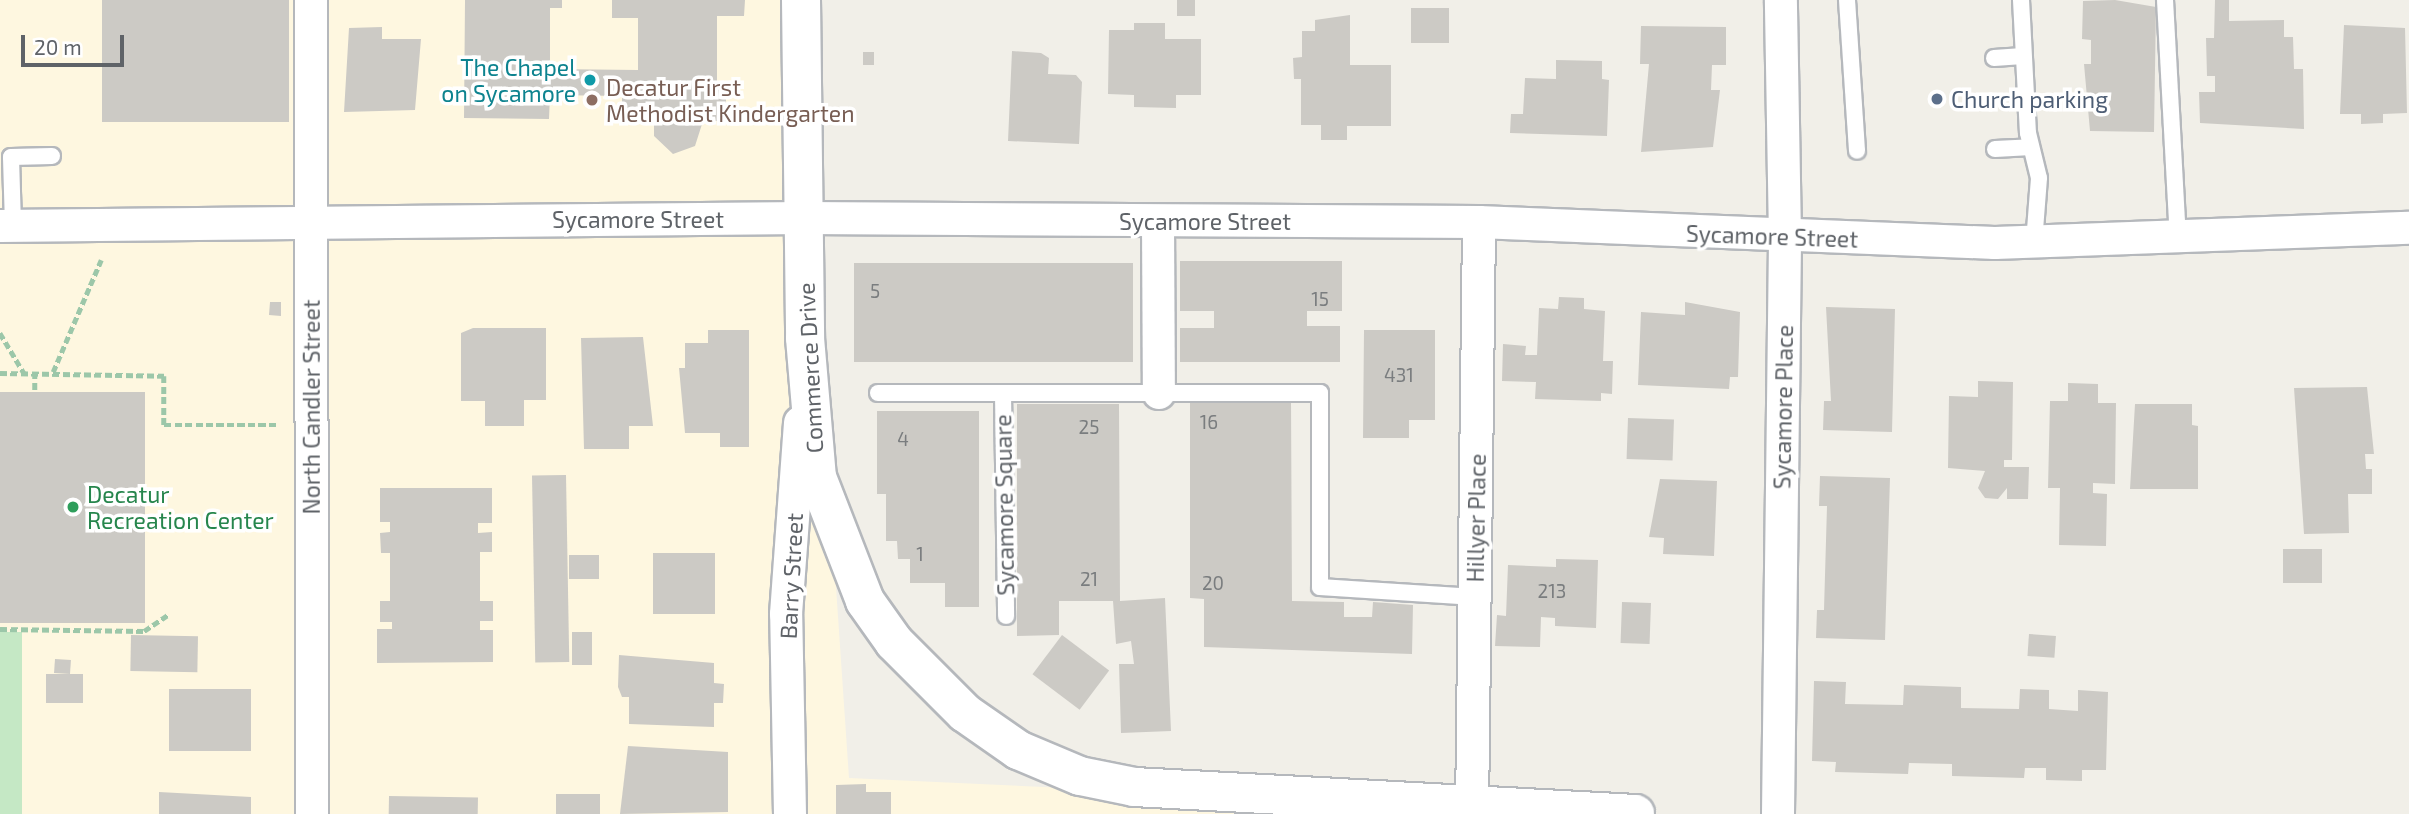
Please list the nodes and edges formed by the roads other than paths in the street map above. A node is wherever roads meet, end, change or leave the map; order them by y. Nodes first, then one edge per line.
1 (311, 0) edge
2 (802, 0) edge
3 (1781, 0) edge
4 (1847, 0) edge
5 (2021, 0) edge
6 (2165, 0) edge
7 (2024, 55) junction
8 (1994, 58) dead end
9 (2031, 147) junction
10 (1995, 149) dead end
11 (1857, 151) dead end
12 (52, 156) dead end
13 (804, 218) junction
14 (310, 221) junction
15 (1158, 221) junction
16 (1479, 222) junction
17 (6, 225) edge
18 (2409, 228) edge
19 (1785, 237) junction
20 (2178, 240) junction
21 (2034, 243) junction
22 (805, 338) junction
23 (878, 393) dead end
24 (1003, 393) junction
25 (1159, 393) junction
26 (1475, 597) junction
27 (1006, 616) dead end
28 (1472, 810) edge
29 (312, 814) edge
30 (790, 814) edge
31 (1635, 814) edge
32 (1778, 814) edge

1 - 14 street, North Candler Street
2 - 13 main road, Commerce Drive
3 - 19 street, Sycamore Place
4 - 11 lane
5 - 7 lane
6 - 20 lane
7 - 8 lane
7 - 9 lane
9 - 10 lane
9 - 21 lane
12 - 17 lane
13 - 14 street, Sycamore Street
13 - 15 street, Sycamore Street
13 - 22 main road, Commerce Drive
14 - 17 street, Sycamore Street
14 - 29 street, North Candler Street
15 - 16 street, Sycamore Street
15 - 25 street
16 - 19 street, Sycamore Street
16 - 26 street, Hillyer Place
18 - 20 street, Sycamore Street
19 - 21 street, Sycamore Street
19 - 32 street, Sycamore Place
20 - 21 street, Sycamore Street
22 - 28 main road, Commerce Drive
22 - 30 street, Barry Street
23 - 24 lane, Sycamore Square
24 - 25 lane, Sycamore Square
24 - 27 lane, Sycamore Square
25 - 26 lane, Sycamore Square
26 - 28 street, Hillyer Place
28 - 31 main road, Commerce Drive

